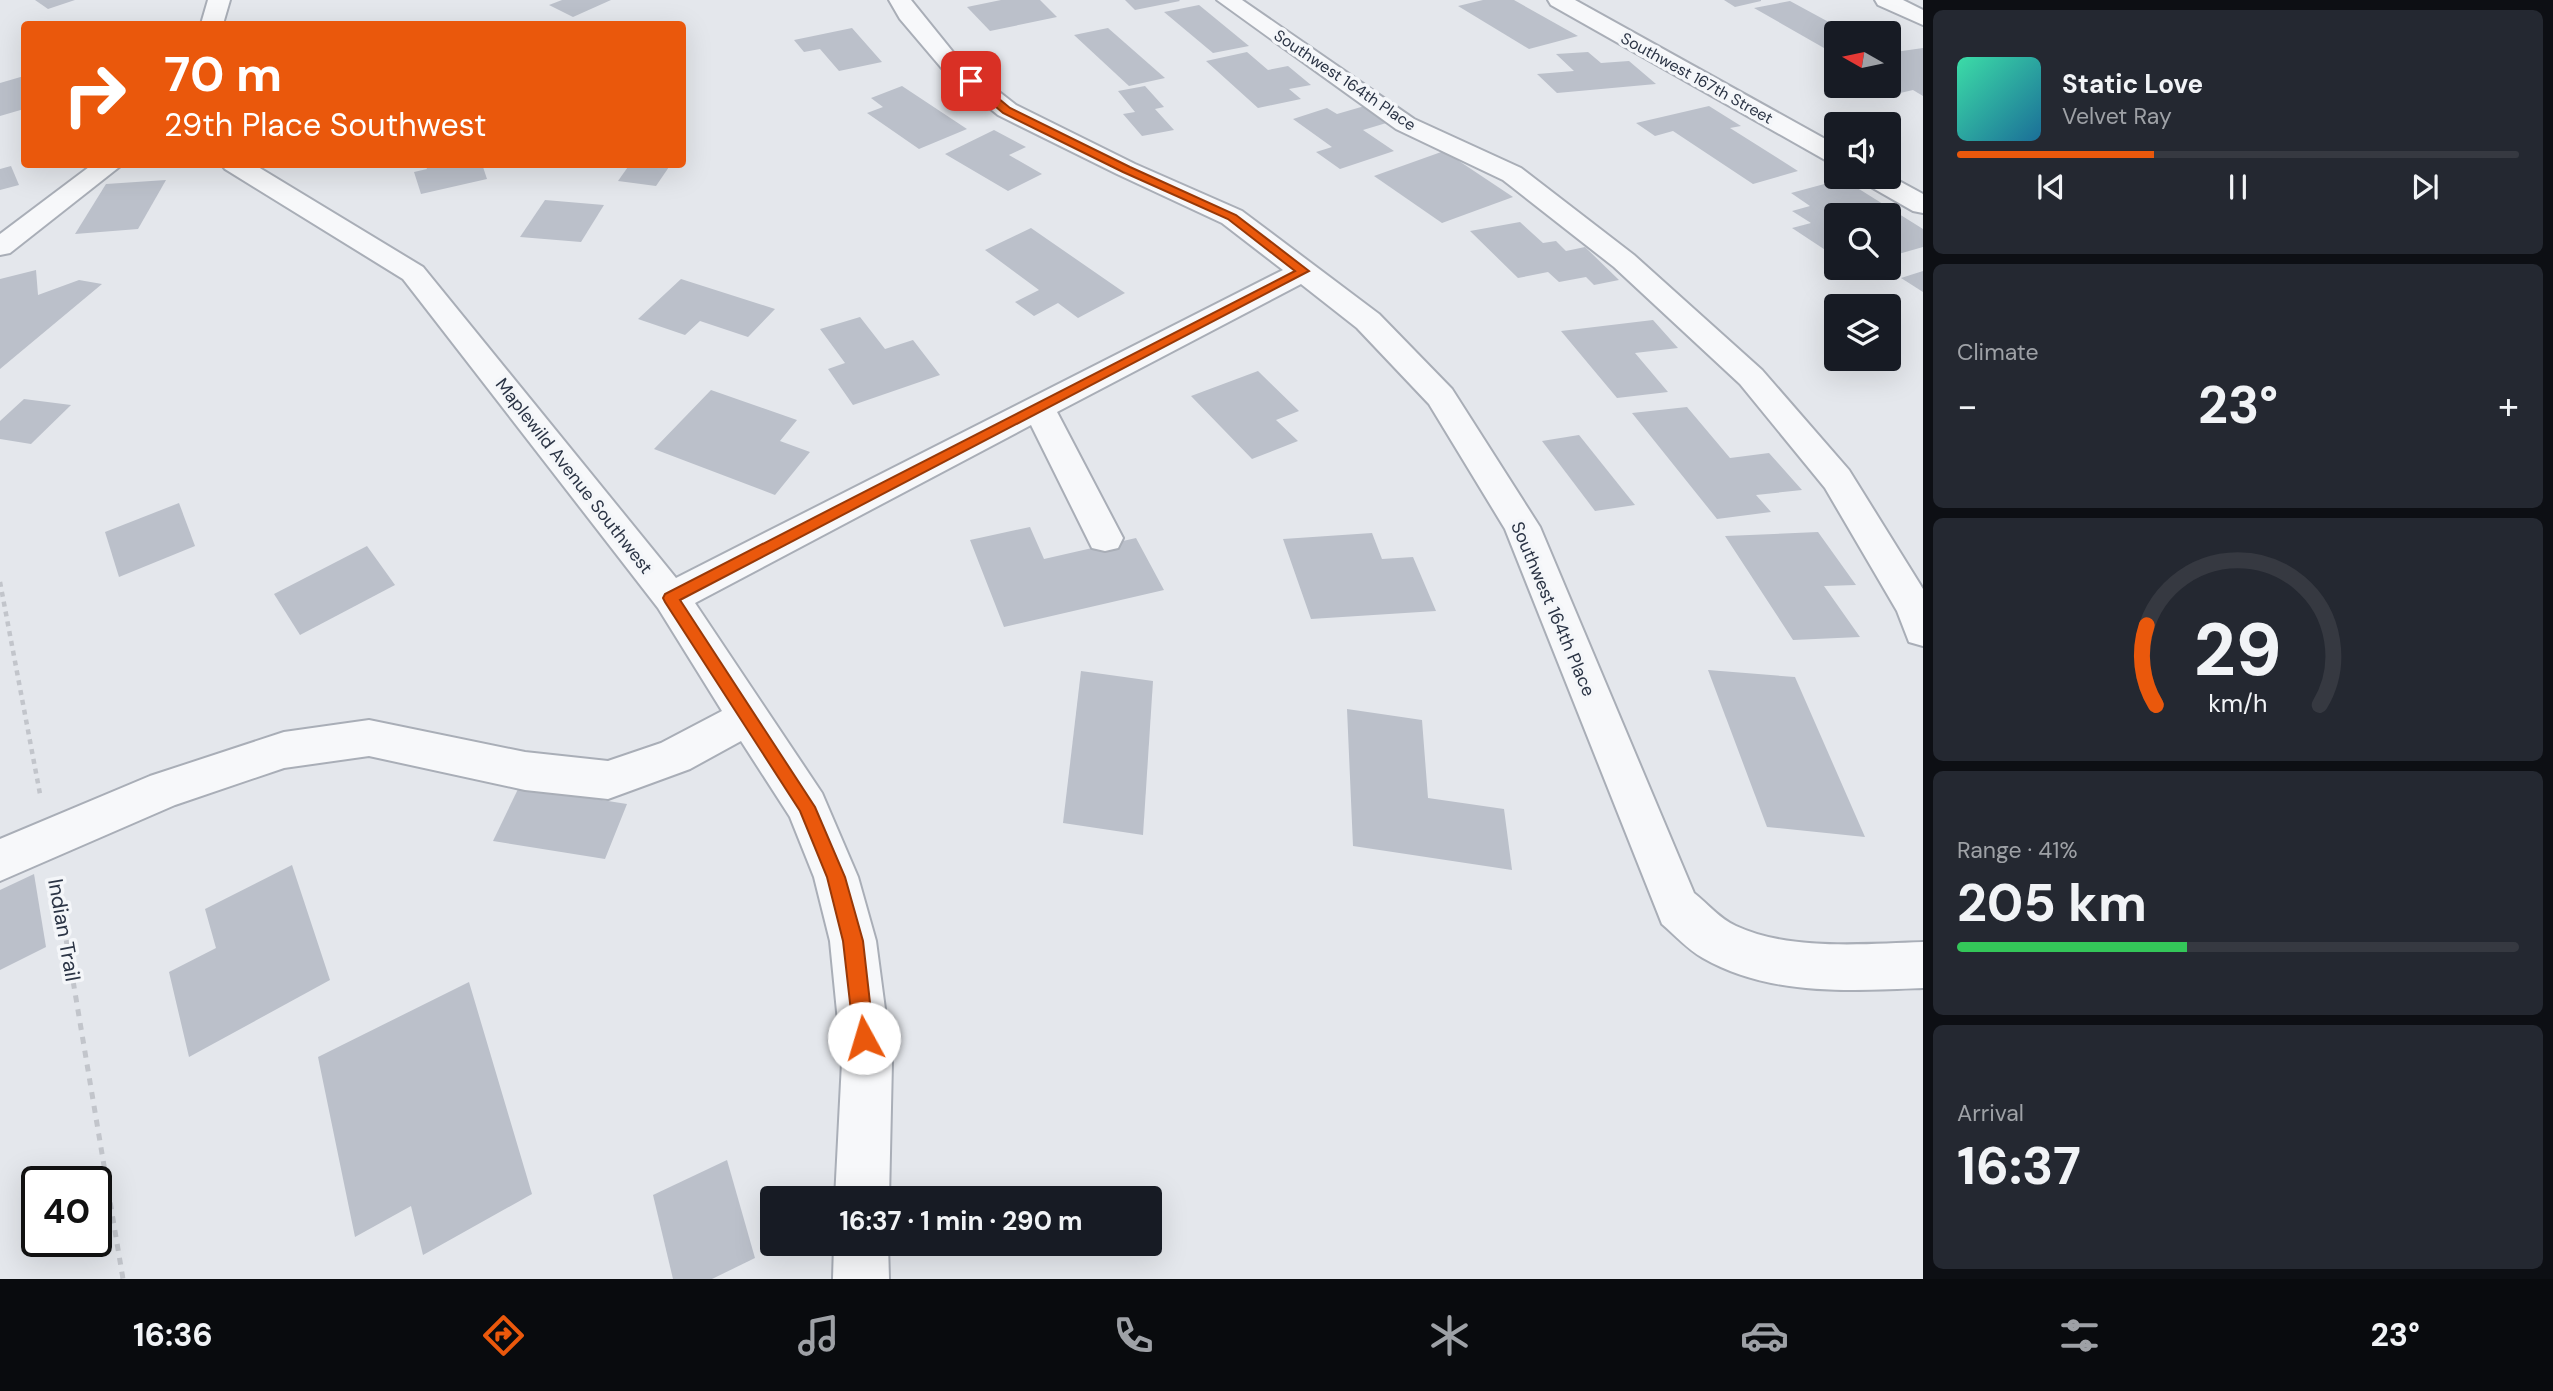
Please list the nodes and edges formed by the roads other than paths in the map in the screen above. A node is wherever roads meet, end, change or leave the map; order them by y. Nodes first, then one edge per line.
1 (219, 0) edge
2 (900, 0) edge
3 (1228, 0) edge
4 (1559, 0) edge
5 (1886, 0) edge
6 (1923, 18) edge
7 (213, 21) edge
8 (1824, 149) edge
9 (105, 168) edge
10 (241, 168) edge
11 (1894, 189) edge
12 (1923, 205) edge
13 (0, 247) edge
14 (1303, 271) junction
15 (1038, 408) junction
16 (1105, 538) dead end
17 (671, 598) junction
18 (1923, 631) edge
19 (748, 717) junction
20 (0, 860) edge
21 (1923, 965) edge
22 (862, 1186) edge
23 (861, 1256) edge
24 (861, 1279) edge

1 - 7 street
2 - 14 street, Southwest 164th Place
3 - 18 street, Southwest 164th Place
4 - 8 street, Southwest 167th Street
5 - 6 street
9 - 13 street
10 - 17 street, Maplewild Avenue Southwest
11 - 12 street
14 - 15 street
14 - 21 street, Southwest 164th Place
15 - 16 street
15 - 17 street
17 - 19 street, Maplewild Avenue Southwest
19 - 20 street
19 - 22 street, Maplewild Avenue Southwest
23 - 24 street

